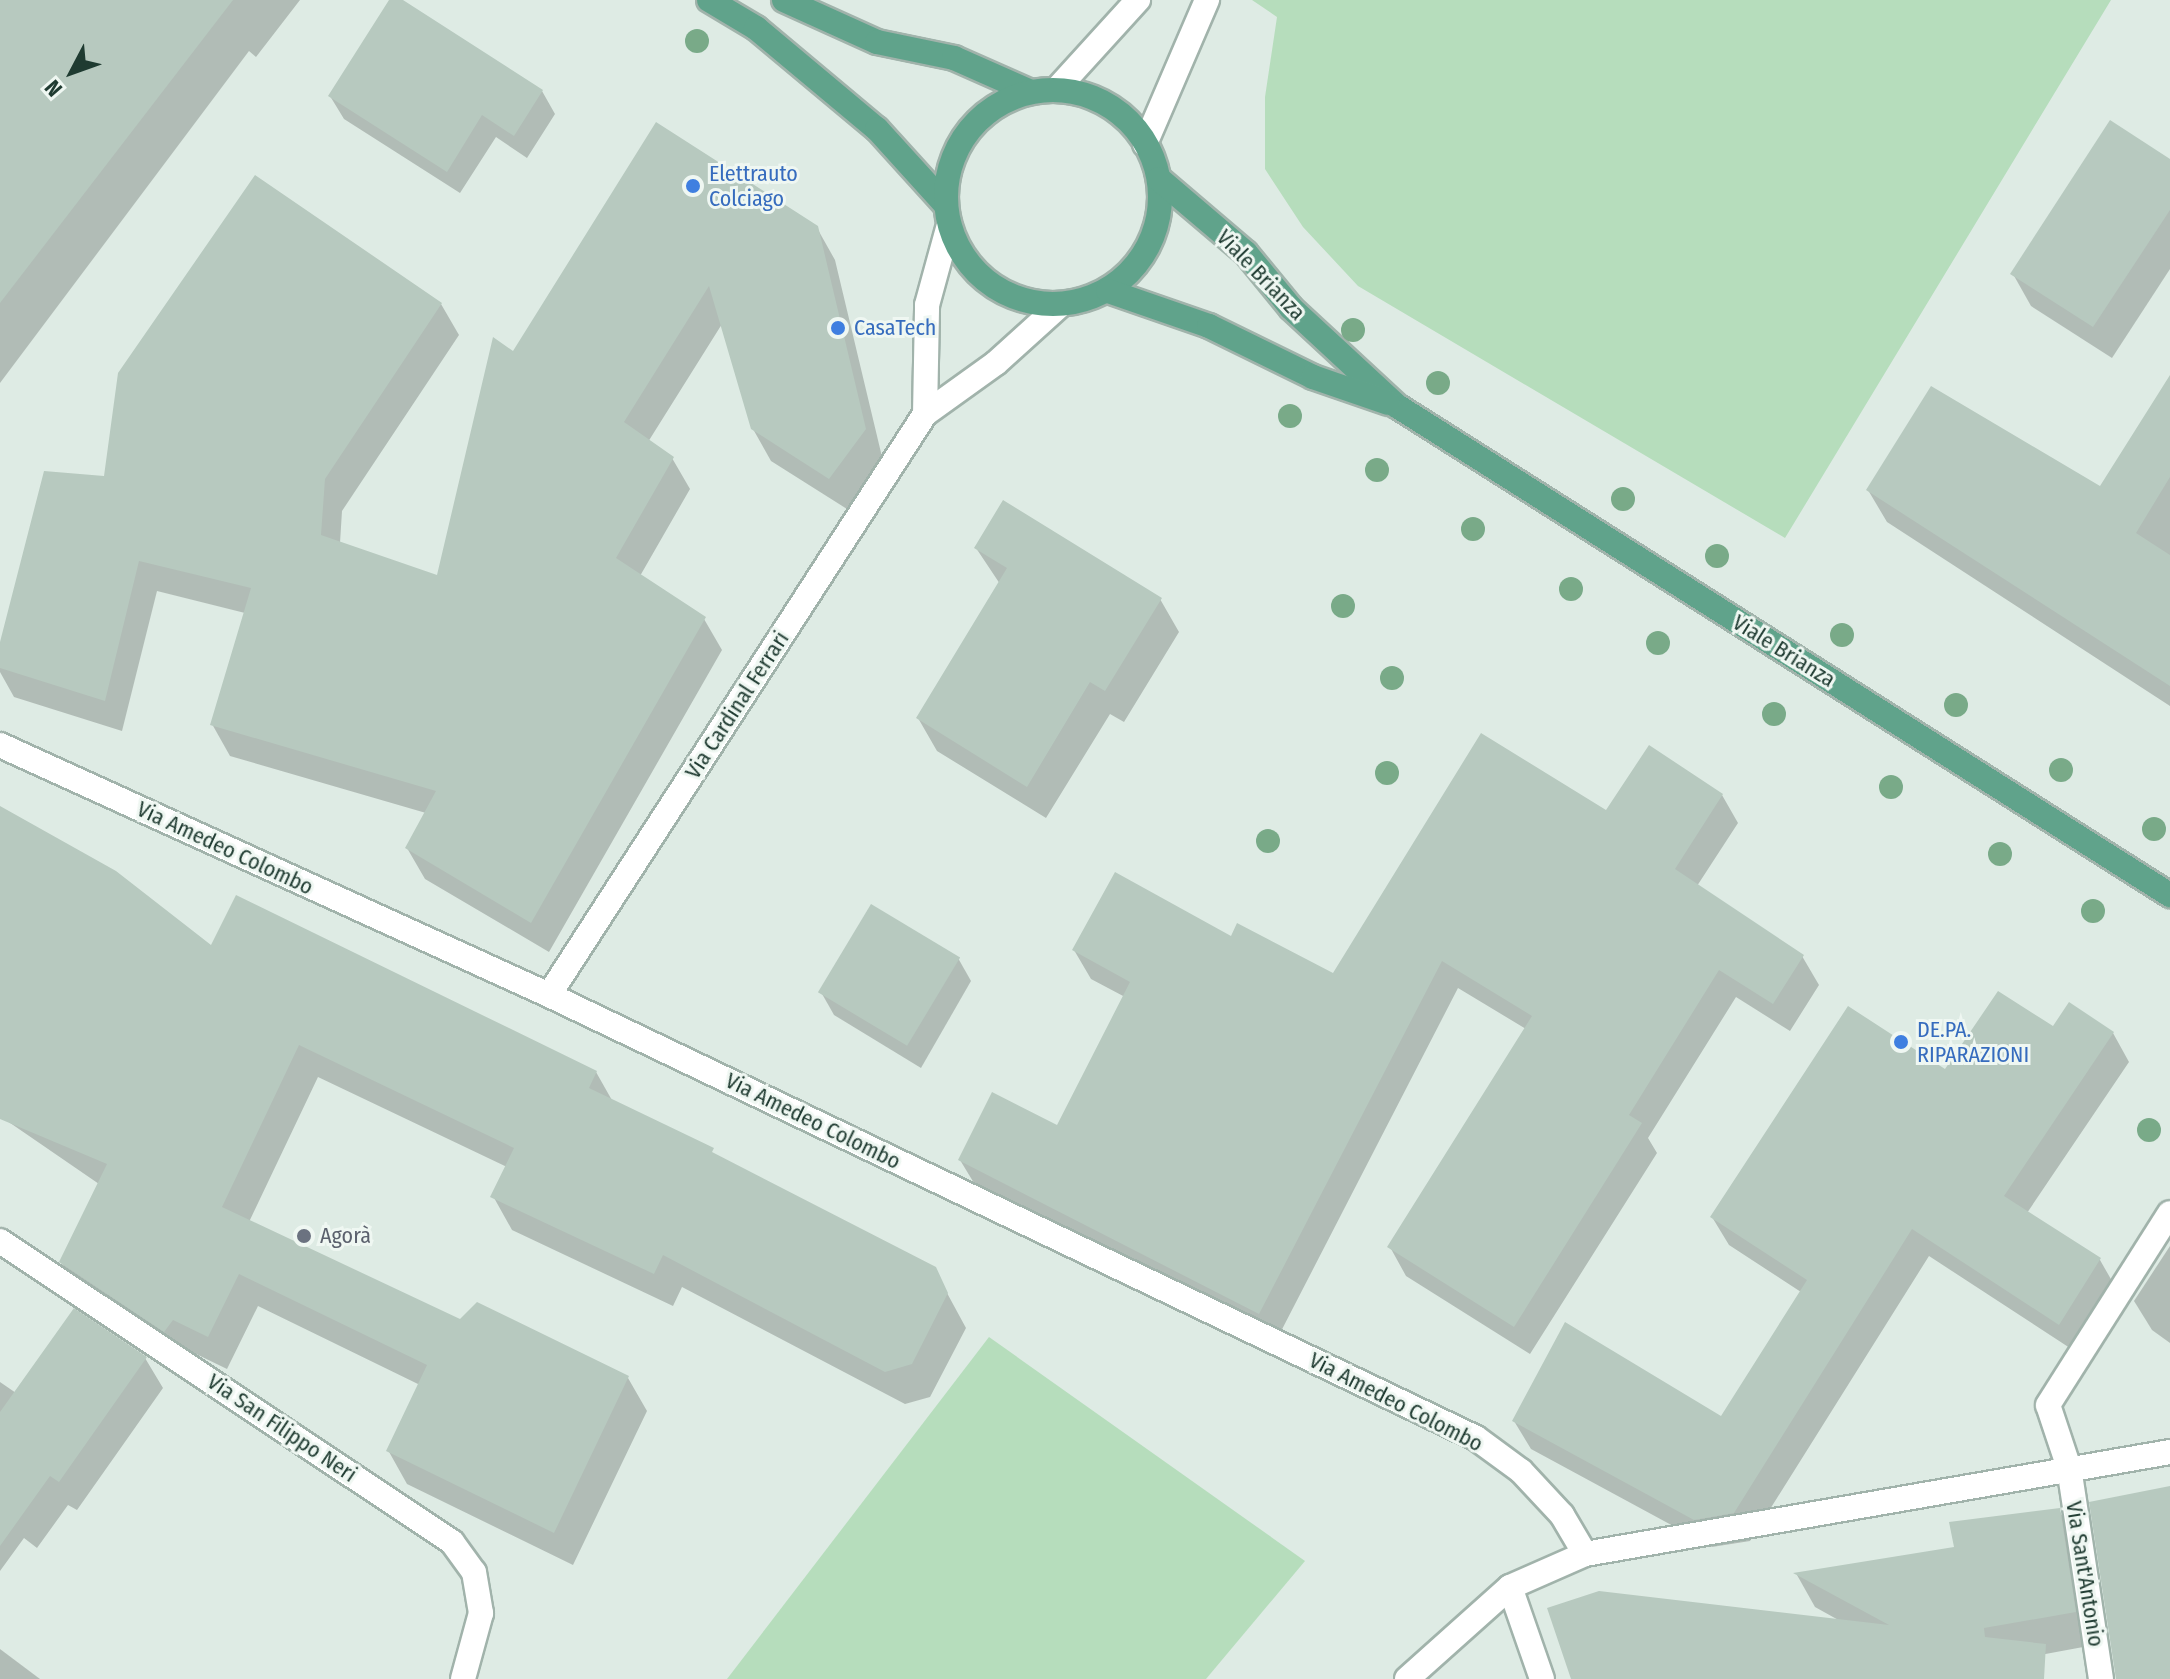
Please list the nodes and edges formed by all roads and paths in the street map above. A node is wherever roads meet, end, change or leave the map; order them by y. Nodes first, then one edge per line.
1 (709, 0) edge
2 (784, 0) edge
3 (1138, 0) edge
4 (1207, 0) edge
5 (1056, 90) junction
6 (1031, 92) junction
7 (1145, 144) junction
8 (1159, 179) junction
9 (944, 203) junction
10 (948, 228) junction
11 (1108, 291) junction
12 (1059, 306) junction
13 (1397, 406) junction
14 (925, 414) junction
15 (0, 745) edge
16 (2170, 895) edge
17 (549, 995) junction
18 (2170, 1213) edge
19 (0, 1241) edge
20 (2170, 1452) edge
21 (2069, 1468) junction
22 (1585, 1554) junction
23 (1510, 1587) junction
24 (466, 1673) edge
25 (1407, 1679) edge
26 (1542, 1679) edge
27 (2101, 1679) edge

1 - 9 main road
2 - 6 main road, Viale Brianza
3 - 5 street
4 - 7 street
5 - 6 main road, Viale Brianza
5 - 7 main road, Viale Brianza
6 - 9 main road, Viale Brianza
7 - 8 main road, Viale Brianza
8 - 11 main road, Viale Brianza
8 - 13 main road, Viale Brianza
9 - 10 main road, Viale Brianza
10 - 12 main road, Viale Brianza
10 - 14 street
11 - 12 main road, Viale Brianza
11 - 13 main road, Viale Brianza
12 - 14 street, Via Cardinal Ferrari
13 - 16 main road, Viale Brianza
14 - 17 street, Via Cardinal Ferrari
15 - 17 street, Via Amedeo Colombo
17 - 22 street, Via Amedeo Colombo
18 - 21 street, Via Sant'Antonio
19 - 24 street, Via San Filippo Neri
20 - 21 street
21 - 22 street
21 - 27 street, Via Sant'Antonio
22 - 23 street
23 - 25 street
23 - 26 street

